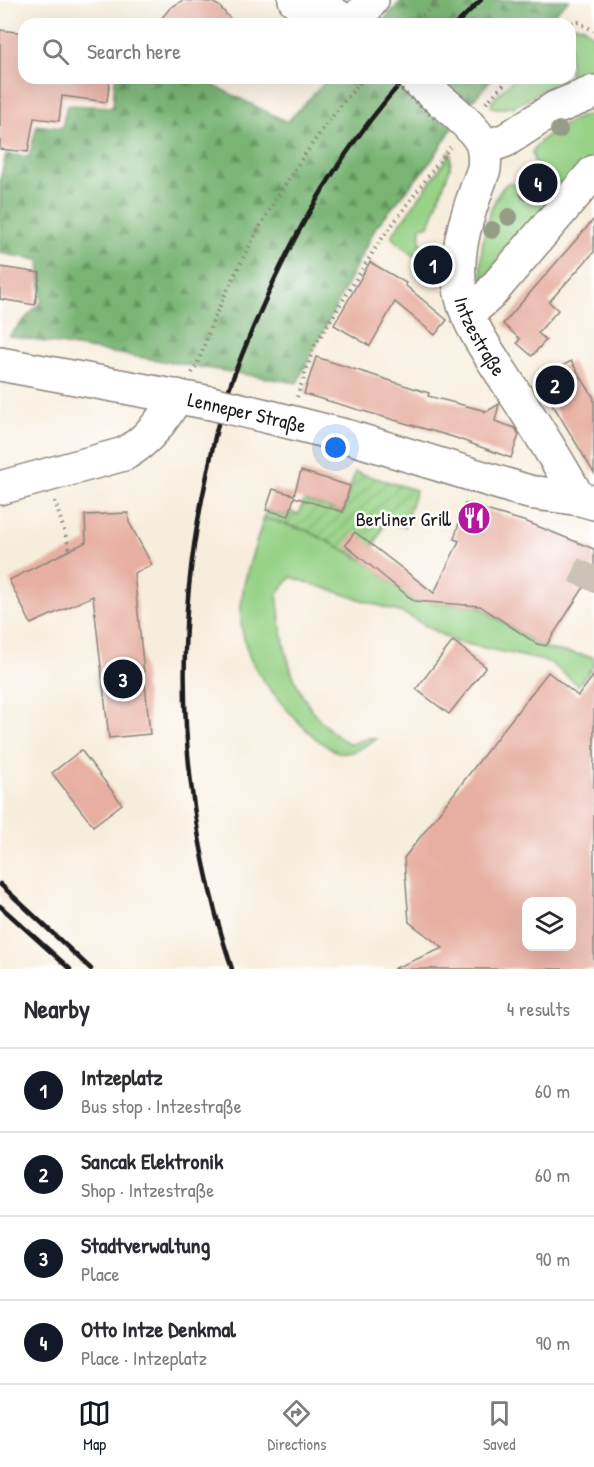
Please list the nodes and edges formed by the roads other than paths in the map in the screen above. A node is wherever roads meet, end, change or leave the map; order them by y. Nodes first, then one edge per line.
1 (295, 0) edge
2 (372, 0) edge
3 (341, 18) edge
4 (357, 18) edge
5 (419, 84) edge
6 (594, 92) edge
7 (469, 144) junction
8 (594, 172) edge
9 (466, 309) junction
10 (0, 364) edge
11 (177, 396) junction
12 (0, 488) edge
13 (586, 500) edge

1 - 3 main road
2 - 4 main road
5 - 7 main road
6 - 7 main road
7 - 9 main road, Intzestraße
8 - 9 main road
9 - 13 main road, Intzestraße
10 - 11 main road, Lenneper Straße
11 - 12 main road
11 - 13 main road, Lenneper Straße, bridge

